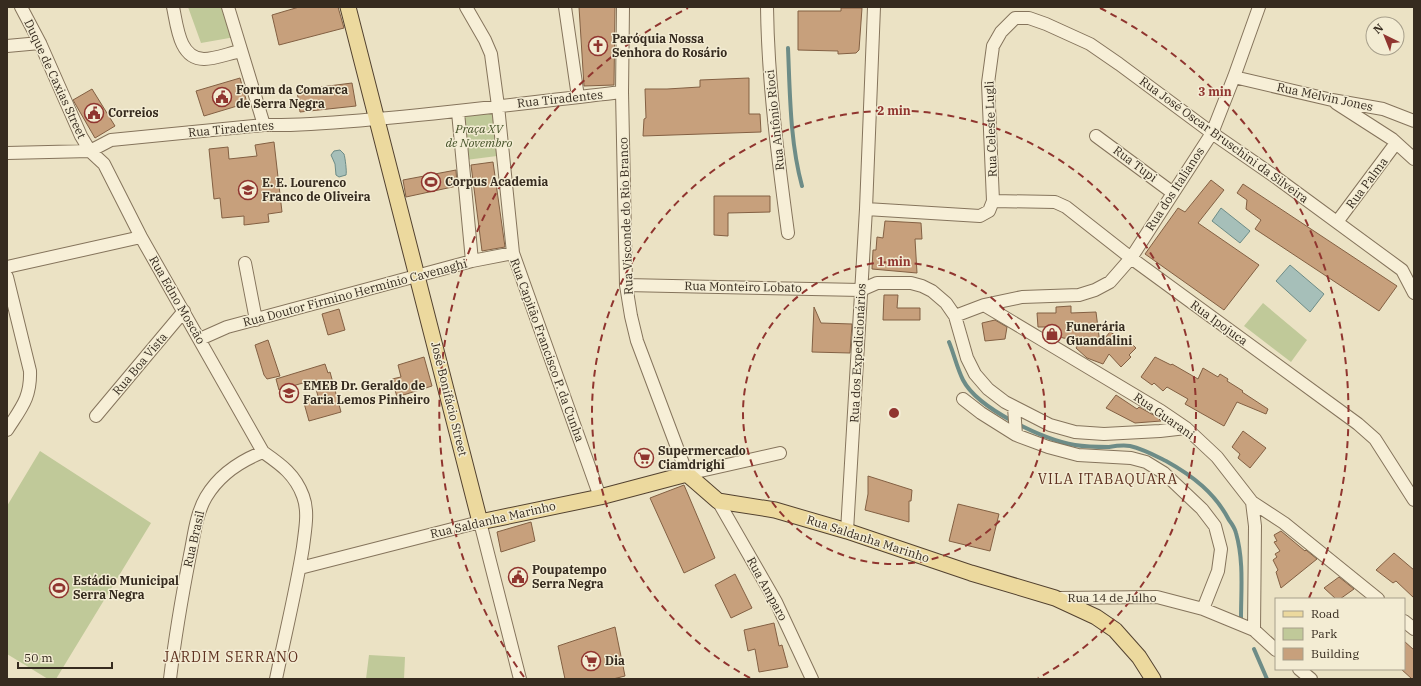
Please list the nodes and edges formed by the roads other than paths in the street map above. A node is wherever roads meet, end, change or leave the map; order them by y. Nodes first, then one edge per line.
1 (21, 7) edge
2 (173, 7) edge
3 (228, 7) edge
4 (348, 7) edge
5 (466, 7) edge
6 (565, 7) edge
7 (623, 7) edge
8 (767, 7) edge
9 (874, 7) edge
10 (1259, 7) edge
11 (1015, 18) joint
12 (40, 43) junction
13 (7, 46) edge
14 (241, 50) junction
15 (1234, 77) junction
16 (622, 92) junction
17 (578, 97) junction
18 (1332, 100) junction
19 (498, 106) junction
20 (458, 112) junction
21 (376, 119) junction
22 (1414, 121) edge
23 (264, 125) junction
24 (1212, 133) junction
25 (1096, 136) dead end
26 (1396, 143) junction
27 (90, 151) junction
28 (7, 153) edge
29 (1414, 159) edge
30 (1173, 193) junction
31 (993, 201) junction
32 (866, 209) junction
33 (1337, 222) junction
34 (788, 234) dead end
35 (141, 237) junction
36 (512, 253) junction
37 (1131, 258) junction
38 (472, 261) junction
39 (245, 262) dead end
40 (7, 267) edge
41 (1402, 270) junction
42 (418, 276) junction
43 (1414, 276) edge
44 (7, 277) edge
45 (626, 285) junction
46 (861, 290) junction
47 (1414, 293) edge
48 (984, 305) junction
49 (184, 311) junction
50 (955, 316) junction
51 (256, 320) junction
52 (200, 339) junction
53 (963, 399) dead end
54 (1014, 410) junction
55 (96, 416) dead end
56 (1186, 428) junction
57 (7, 430) edge
58 (1016, 433) junction
59 (263, 452) junction
60 (780, 453) dead end
61 (687, 474) junction
62 (600, 497) junction
63 (1414, 500) edge
64 (718, 501) junction
65 (1252, 502) junction
66 (480, 522) junction
67 (847, 531) junction
68 (300, 568) junction
69 (1054, 598) junction
70 (1377, 598) edge
71 (1203, 609) junction
72 (1405, 622) edge
73 (1414, 629) edge
74 (1254, 630) junction
75 (1275, 649) edge
76 (1300, 670) edge
77 (170, 679) edge
78 (276, 679) edge
79 (520, 679) edge
80 (812, 679) edge
81 (1153, 679) edge
82 (1311, 679) edge

1 - 12 street, Duque de Caxias Street
2 - 14 street
3 - 14 street
4 - 21 main road, José Bonifácio Street
5 - 19 street, Rua Capitão Francisco P. da Cunha
6 - 17 street
7 - 16 street, Rua Visconde do Rio Branco
8 - 34 street, Rua Antônio Rioci
9 - 32 street, Rua dos Expedicionários
10 - 15 street, Rua dos Italianos
11 - 24 street, Rua José Oscar Bruschini da Silveira
11 - 31 street, Rua Celeste Lugli
12 - 13 street
12 - 27 street, Duque de Caxias Street
14 - 23 street
15 - 18 street, Rua Melvin Jones
15 - 24 street, Rua dos Italianos
16 - 17 street, Rua Tiradentes
16 - 45 street, Rua Visconde do Rio Branco
17 - 19 street, Rua Tiradentes
18 - 22 street, Rua Melvin Jones
18 - 26 street
19 - 20 street, Rua Tiradentes
19 - 36 street, Rua Capitão Francisco P. da Cunha
20 - 21 street, Rua Tiradentes
20 - 38 street
21 - 23 street, Rua Tiradentes
21 - 42 main road, José Bonifácio Street
23 - 27 street, Rua Tiradentes
24 - 30 street, Rua dos Italianos
24 - 33 street, Rua José Oscar Bruschini da Silveira
25 - 30 street, Rua Tupi
26 - 29 street
26 - 33 street, Rua Palma
27 - 28 street, Rua Tiradentes
27 - 35 street, Rua Edno Moscão
30 - 37 street, Rua dos Italianos
31 - 32 street
31 - 37 street, Rua Ipojuca
32 - 46 street, Rua dos Expedicionários
33 - 41 street, Rua José Oscar Bruschini da Silveira
35 - 40 street
35 - 49 street, Rua Edno Moscão
36 - 38 street, Rua Doutor Firmino Hermínio Cavenaghi
36 - 62 street, Rua Capitão Francisco P. da Cunha
37 - 48 street, Rua dos Italianos
37 - 63 street, Rua Ipojuca
38 - 42 street, Rua Doutor Firmino Hermínio Cavenaghi
39 - 51 street
41 - 43 street
41 - 47 street, Rua José Oscar Bruschini da Silveira
42 - 51 street, Rua Doutor Firmino Hermínio Cavenaghi
42 - 66 main road, José Bonifácio Street
44 - 57 street
45 - 46 street, Rua Monteiro Lobato
45 - 61 street, Rua Visconde do Rio Branco
46 - 50 street
46 - 67 street, Rua dos Expedicionários
48 - 50 street, Rua dos Italianos
48 - 56 street, Rua Guarani
49 - 52 street, Rua Edno Moscão
49 - 55 street, Rua Boa Vista
50 - 54 street
51 - 52 street, Rua Doutor Firmino Hermínio Cavenaghi
52 - 59 street, Rua Edno Moscão
53 - 58 street
54 - 56 street
54 - 58 street
56 - 65 street, Rua Guarani
58 - 71 street
59 - 68 street
59 - 77 street, Rua Brasil
60 - 61 street, Rua Saldanha Marinho
61 - 62 main road, Rua Saldanha Marinho
61 - 64 main road
62 - 66 main road, Rua Saldanha Marinho
64 - 67 main road, Rua Saldanha Marinho
64 - 80 street, Rua Amparo
65 - 70 street, Rua Guarani
65 - 74 street
66 - 68 street, Rua Saldanha Marinho
66 - 79 street, José Bonifácio Street
67 - 69 main road, Rua Saldanha Marinho
68 - 78 street
69 - 71 street, Rua 14 de Julho
69 - 81 main road, Rua Saldanha Marinho
71 - 74 street, Rua 14 de Julho
72 - 73 street
74 - 75 street, Rua 14 de Julho
76 - 82 street

